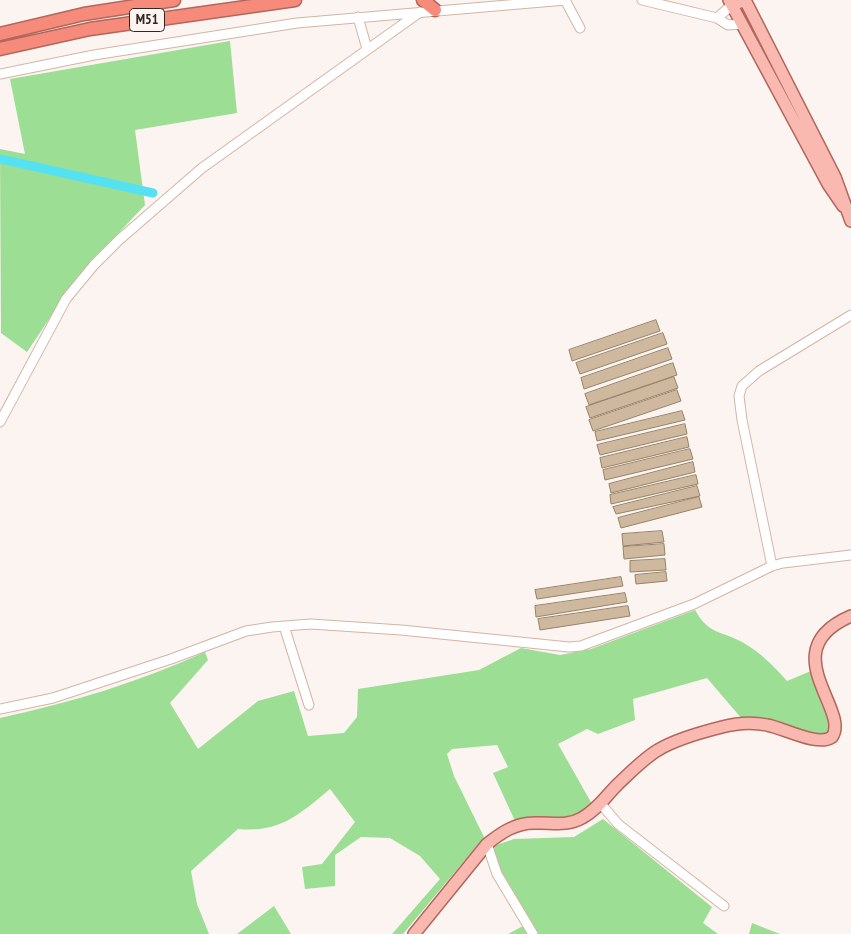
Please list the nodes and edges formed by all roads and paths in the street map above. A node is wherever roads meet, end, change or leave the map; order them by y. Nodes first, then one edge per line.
1 (174, 0) edge
2 (296, 0) edge
3 (565, 0) edge
4 (642, 0) edge
5 (745, 0) edge
6 (731, 3) edge
7 (422, 6) edge
8 (436, 10) joint
9 (753, 16) junction
10 (358, 17) junction
11 (717, 18) junction
12 (742, 24) junction
13 (580, 28) dead end
14 (0, 34) edge
15 (367, 48) junction
16 (0, 49) edge
17 (0, 74) edge
18 (846, 210) junction
19 (851, 221) edge
20 (851, 315) edge
21 (0, 422) edge
22 (851, 555) edge
23 (772, 566) junction
24 (851, 616) edge
25 (284, 626) junction
26 (308, 705) dead end
27 (0, 709) edge
28 (601, 804) junction
29 (487, 844) junction
30 (724, 906) dead end
31 (414, 934) edge
32 (533, 934) edge

1 - 14 highway, M51
2 - 16 highway, M51
3 - 8 street
3 - 13 street
4 - 11 street
5 - 6 main road
5 - 9 main road
6 - 11 street
6 - 12 main road
7 - 8 highway
7 - 10 street
7 - 15 street
9 - 12 main road
9 - 18 main road
10 - 15 street
10 - 17 street
11 - 12 street
12 - 18 main road
15 - 21 street
18 - 19 main road
20 - 23 street
22 - 23 street
23 - 25 street
24 - 28 main road
25 - 26 street
25 - 27 street
28 - 29 main road
28 - 30 street
29 - 31 main road
29 - 32 street

